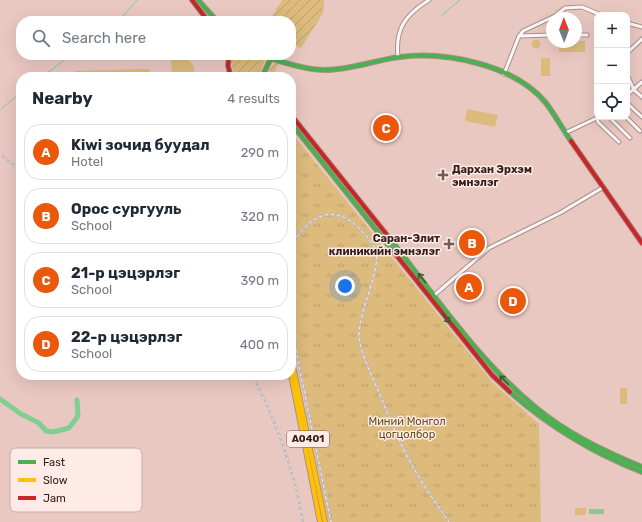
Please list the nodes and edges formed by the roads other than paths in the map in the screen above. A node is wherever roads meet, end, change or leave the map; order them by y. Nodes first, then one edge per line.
1 (192, 0) edge
2 (198, 0) edge
3 (429, 0) edge
4 (594, 12) edge
5 (204, 16) edge
6 (212, 16) edge
7 (630, 24) edge
8 (642, 27) edge
9 (582, 34) edge
10 (587, 34) dead end
11 (520, 35) junction
12 (546, 35) edge
13 (642, 39) edge
14 (630, 50) edge
15 (398, 57) junction
16 (226, 60) edge
17 (229, 60) edge
18 (267, 60) edge
19 (281, 60) edge
20 (228, 66) junction
21 (230, 72) edge
22 (263, 72) edge
23 (504, 74) junction
24 (630, 81) edge
25 (642, 82) edge
26 (634, 90) junction
27 (630, 93) edge
28 (642, 97) edge
29 (630, 106) edge
30 (642, 117) edge
31 (594, 119) edge
32 (598, 120) edge
33 (612, 120) edge
34 (629, 120) edge
35 (296, 121) edge
36 (296, 129) edge
37 (640, 131) dead end
38 (565, 133) junction
39 (630, 138) dead end
40 (619, 142) dead end
41 (602, 188) junction
42 (642, 243) edge
43 (436, 295) junction
44 (431, 298) junction
45 (292, 380) edge
46 (296, 380) edge
47 (642, 466) edge
48 (642, 472) edge
49 (320, 522) edge
50 (325, 522) edge

1 - 5 main road
2 - 6 main road
3 - 15 street
4 - 11 street
7 - 8 street
9 - 10 street
11 - 12 street
11 - 23 street
13 - 14 street
15 - 19 main road
15 - 23 main road
16 - 20 main road
17 - 20 main road
18 - 22 main road
20 - 21 main road
23 - 38 main road
24 - 26 street
25 - 26 street
26 - 27 street
26 - 28 street
29 - 30 street
31 - 38 street
32 - 40 street
33 - 39 street
34 - 37 street
43 -> 35 main road
36 - 44 main road
38 - 41 main road
41 - 42 main road
41 - 43 street
43 - 44 street
47 -> 43 main road
44 -> 48 main road
45 - 49 main road, A0401
46 - 50 main road, A0401

